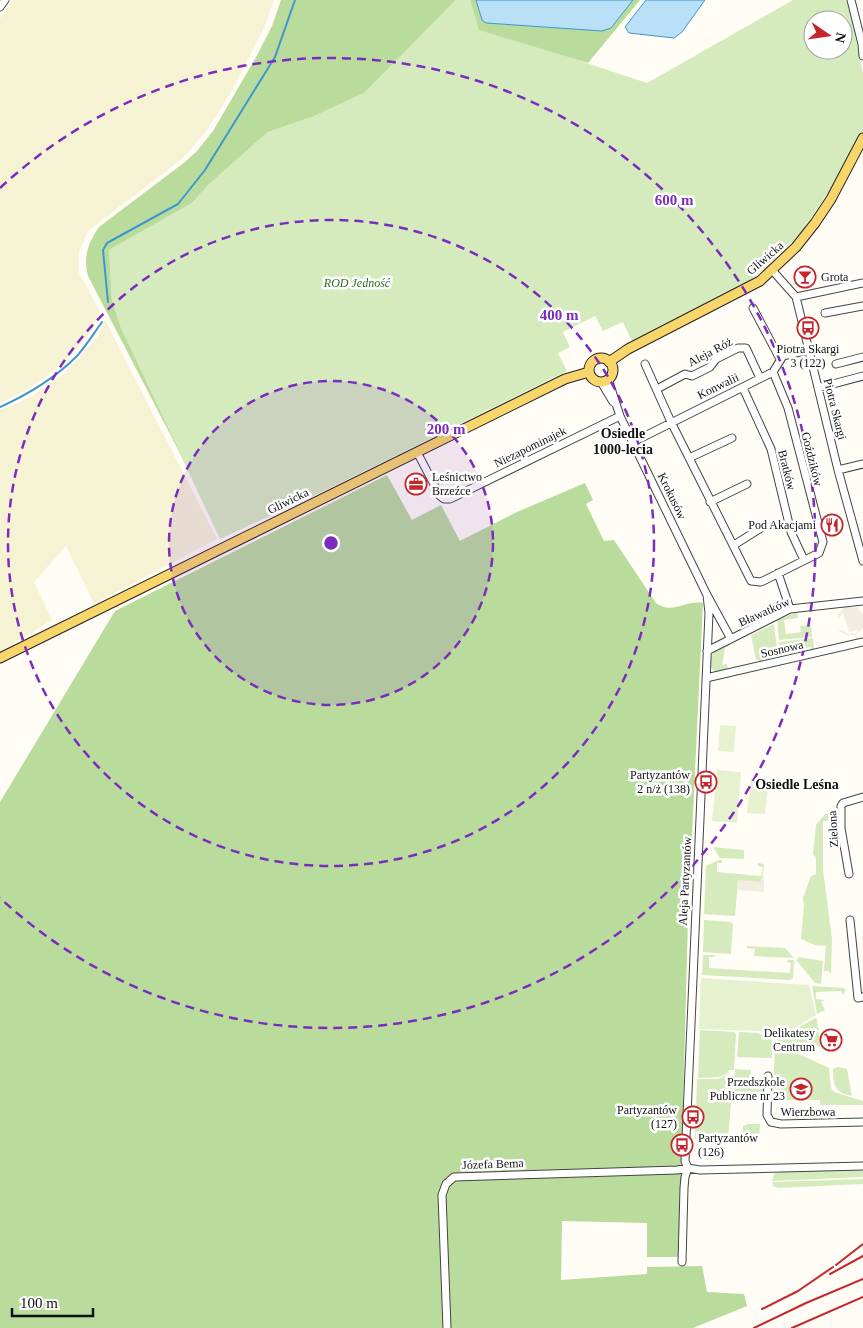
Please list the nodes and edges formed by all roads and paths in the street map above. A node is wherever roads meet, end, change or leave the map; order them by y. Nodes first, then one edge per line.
1 (5, 0) edge
2 (851, 0) edge
3 (0, 7) edge
4 (863, 56) edge
5 (863, 138) edge
6 (772, 270) junction
7 (863, 283) edge
8 (796, 298) junction
9 (863, 306) edge
10 (753, 308) dead end
11 (824, 313) dead end
12 (808, 350) junction
13 (863, 358) edge
14 (780, 359) junction
15 (609, 362) junction
16 (645, 364) dead end
17 (836, 364) dead end
18 (589, 372) junction
19 (773, 372) junction
20 (863, 376) edge
21 (760, 378) junction
22 (605, 381) junction
23 (743, 388) junction
24 (818, 388) junction
25 (657, 389) junction
26 (620, 416) junction
27 (671, 422) junction
28 (732, 438) dead end
29 (633, 442) junction
30 (417, 452) junction
31 (689, 458) junction
32 (863, 464) edge
33 (838, 470) junction
34 (747, 484) dead end
35 (710, 502) junction
36 (761, 528) dead end
37 (734, 545) junction
38 (863, 558) edge
39 (804, 560) junction
40 (778, 573) junction
41 (707, 595) junction
42 (863, 601) edge
43 (790, 609) junction
44 (730, 639) junction
45 (863, 642) edge
46 (707, 651) junction
47 (0, 658) edge
48 (706, 678) junction
49 (863, 797) edge
50 (849, 874) dead end
51 (850, 920) dead end
52 (860, 998) edge
53 (768, 1076) dead end
54 (863, 1122) edge
55 (863, 1166) edge
56 (688, 1168) junction
57 (682, 1262) dead end
58 (447, 1328) edge

1 - 3 street
2 - 4 street
5 - 6 main road, Gliwicka
6 - 8 street, Piotra Skargi
6 - 15 main road, Gliwicka
7 - 8 street
8 - 12 street, Piotra Skargi
9 - 11 street
10 - 14 street
12 - 14 street
12 - 24 street, Piotra Skargi
13 - 17 street
14 - 19 street
15 - 18 main road
15 - 22 main road
16 - 25 street
18 - 22 main road
18 - 30 main road, Gliwicka
19 - 21 street, Konwalii
19 - 39 street, Goździków
20 - 24 street
21 - 23 street, Konwalii
21 - 25 street, Aleja Róż
22 - 26 street, Krokusów
23 - 27 street, Konwalii
23 - 39 street, Bratków
24 - 33 street, Piotra Skargi
25 - 27 street
26 - 29 street, Krokusów
26 - 30 street, Niezapominajek
27 - 29 street, Konwalii
27 - 31 street
28 - 31 street
29 - 41 street, Krokusów
30 - 47 main road, Gliwicka
31 - 35 street
32 - 33 street
33 - 38 street, Piotra Skargi
34 - 35 street
35 - 37 street
36 - 37 street
37 - 40 street
39 - 40 street
40 - 43 street
41 - 44 street, Krokusów
41 - 46 street, Aleja Partyzantów
42 - 43 street, Bławatków
43 - 44 street, Bławatków
44 - 46 street, Bławatków
45 - 48 street, Sosnowa
46 - 48 street, Aleja Partyzantów
48 - 56 street, Aleja Partyzantów
49 - 50 street, Zielona
51 - 52 street
53 - 54 street, Wierzbowa
55 - 56 street, Józefa Bema
56 - 57 street
56 - 58 street, Józefa Bema

